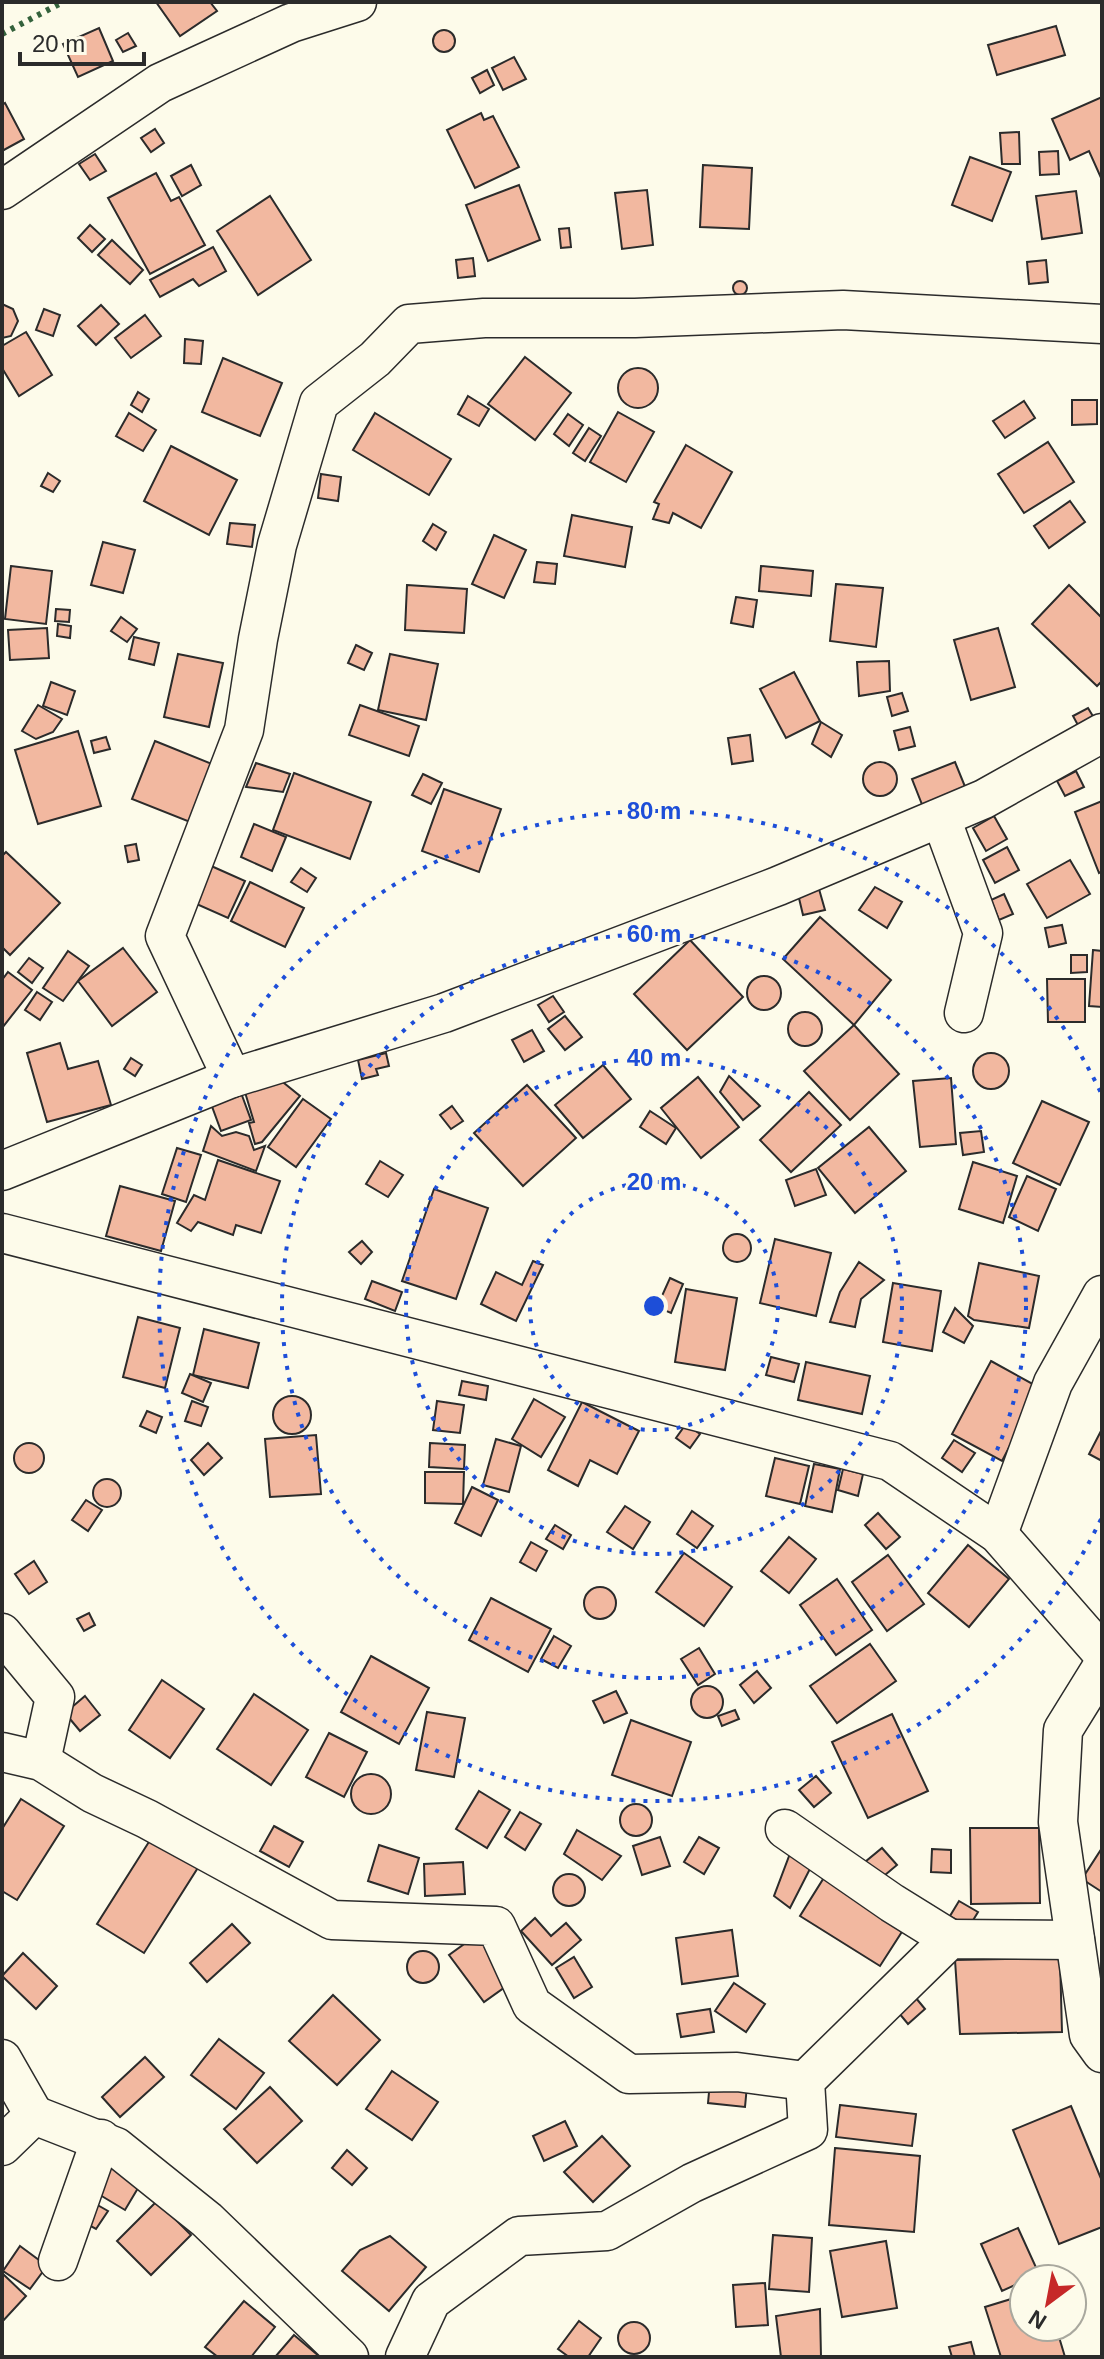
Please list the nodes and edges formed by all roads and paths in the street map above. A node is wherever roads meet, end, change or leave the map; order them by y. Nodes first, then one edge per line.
1 (357, 2) edge
2 (2, 190) edge
3 (1102, 324) edge
4 (1102, 733) edge
5 (941, 818) junction
6 (964, 1013) dead end
7 (232, 1078) junction
8 (2, 1171) edge
9 (2, 1233) edge
10 (1102, 1295) edge
11 (998, 1534) junction
12 (2, 1633) edge
13 (1102, 1653) edge
14 (1102, 1667) edge
15 (2, 1752) edge
16 (41, 1761) junction
17 (785, 1829) dead end
18 (950, 1939) junction
19 (1075, 1940) junction
20 (1102, 2053) edge
21 (2, 2059) edge
22 (805, 2081) junction
23 (34, 2115) junction
24 (101, 2139) junction
25 (2, 2146) edge
26 (58, 2261) dead end
27 (349, 2357) edge
28 (405, 2357) edge

1 - 2 street
3 - 7 street
4 - 5 street
5 - 6 street
5 - 7 street
7 - 8 street
9 - 11 street
10 - 11 street
11 - 13 street
12 - 16 street
14 - 19 street
15 - 16 street
16 - 22 street
17 - 18 street
18 - 19 street
18 - 22 street
19 - 20 street
21 - 23 street
22 - 28 street
23 - 24 street
23 - 25 street
24 - 26 street
24 - 27 street

